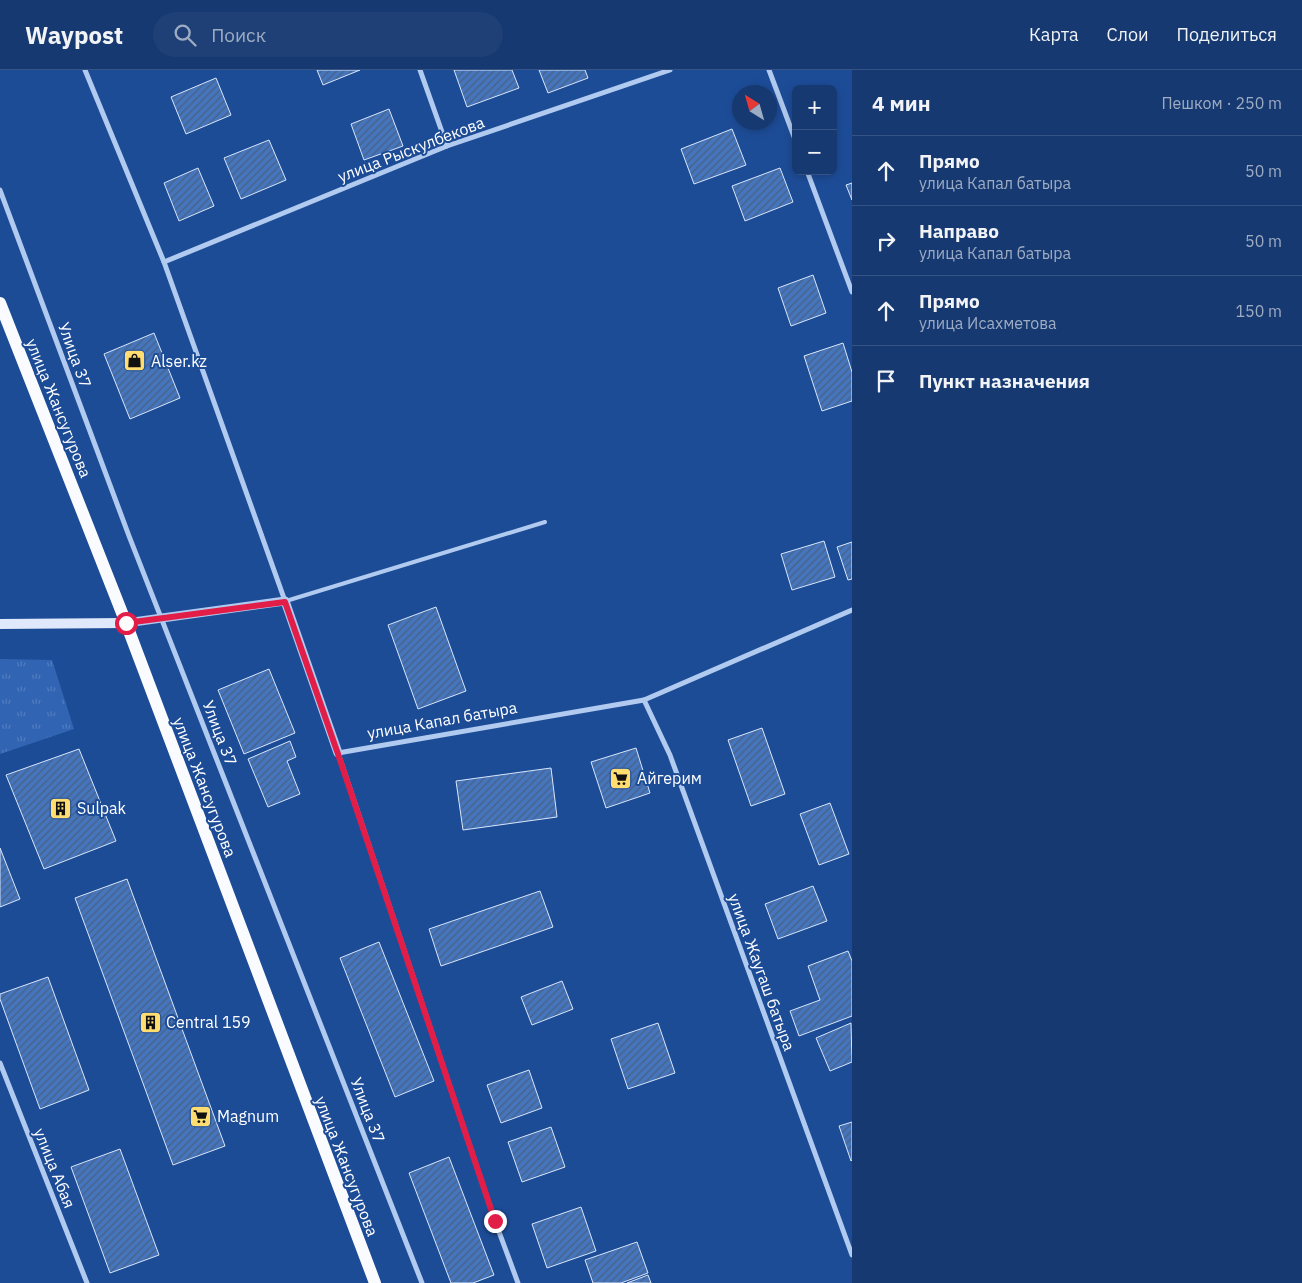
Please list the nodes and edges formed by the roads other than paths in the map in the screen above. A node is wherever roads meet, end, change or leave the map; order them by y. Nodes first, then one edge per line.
1 (85, 70) edge
2 (420, 70) edge
3 (670, 70) edge
4 (769, 70) edge
5 (792, 131) edge
6 (448, 146) junction
7 (808, 175) edge
8 (0, 190) edge
9 (164, 262) junction
10 (852, 292) edge
11 (0, 303) edge
12 (545, 522) dead end
13 (285, 602) junction
14 (852, 610) edge
15 (126, 623) junction
16 (0, 624) edge
17 (644, 700) junction
18 (338, 754) junction
19 (0, 1062) edge
20 (852, 1255) edge
21 (87, 1283) edge
22 (375, 1283) edge
23 (422, 1283) edge
24 (518, 1283) edge

1 - 9 street
2 - 6 street
3 - 6 street, улица Рыскулбекова
4 - 5 street
6 - 9 street, улица Рыскулбекова
7 - 10 street
8 - 23 street, Улица 37
9 - 13 street
11 - 15 main road, улица Жансугурова
12 - 13 lane
13 - 15 street
13 - 18 street
14 - 17 street, улица Капал батыра
15 - 16 main road
15 - 22 main road, улица Жансугурова
17 - 18 street, улица Капал батыра
17 - 20 street, улица Жаугаш батыра
18 - 24 street
19 - 21 street, улица Абая

